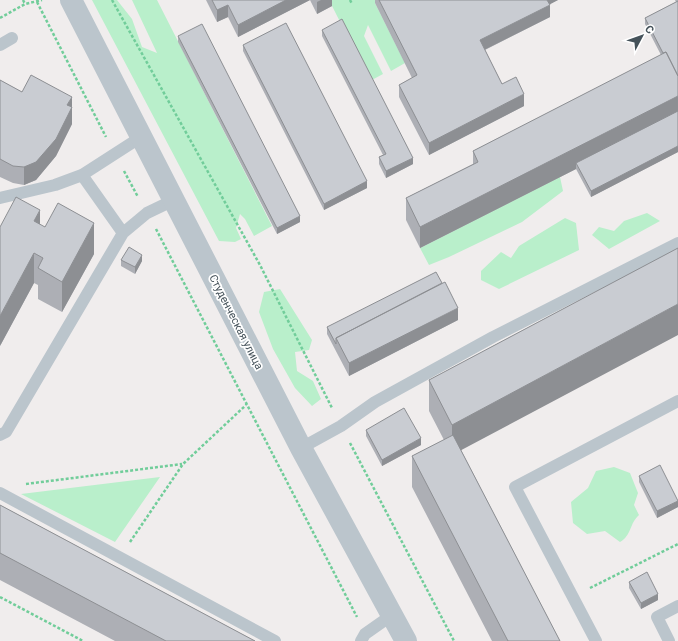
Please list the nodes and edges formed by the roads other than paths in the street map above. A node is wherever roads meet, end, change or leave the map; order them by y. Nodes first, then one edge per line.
1 (71, 0) edge
2 (12, 38) dead end
3 (0, 45) edge
4 (142, 136) junction
5 (82, 175) junction
6 (0, 198) edge
7 (174, 200) junction
8 (123, 233) junction
9 (678, 243) edge
10 (678, 401) edge
11 (0, 435) edge
12 (301, 448) junction
13 (0, 493) edge
14 (678, 606) edge
15 (392, 615) junction
16 (363, 638) edge
17 (274, 641) edge
18 (406, 641) edge
19 (596, 641) edge
20 (669, 641) edge

1 - 4 street, Студенческая улица
2 - 3 lane
4 - 5 lane
4 - 7 street, Студенческая улица
5 - 6 lane
5 - 8 lane
7 - 8 lane
7 - 12 street, Студенческая улица
8 - 11 lane
9 - 12 lane
10 - 19 lane
12 - 15 street, Студенческая улица
13 - 17 lane
14 - 20 lane
15 - 16 lane
15 - 18 street, Студенческая улица

